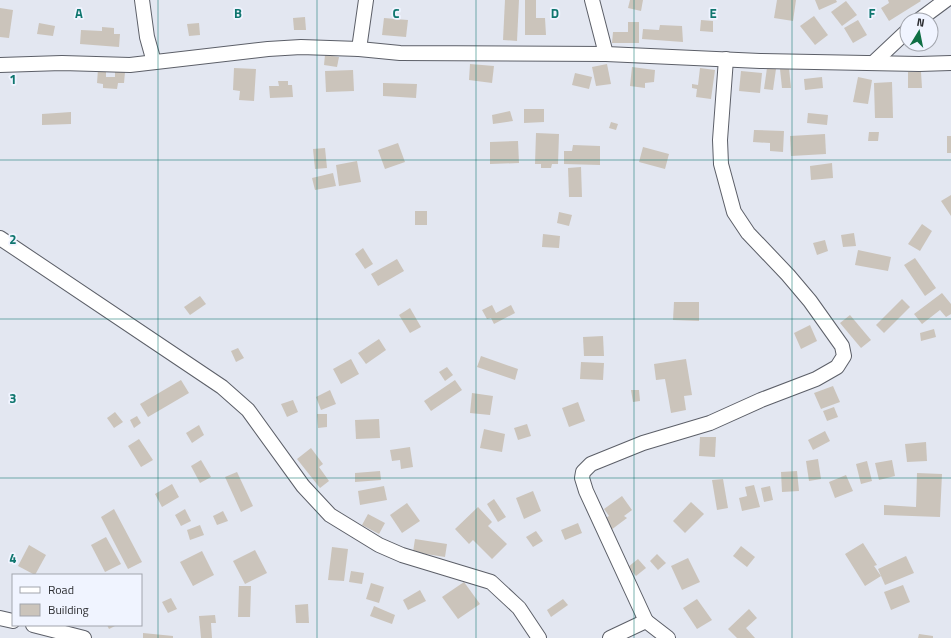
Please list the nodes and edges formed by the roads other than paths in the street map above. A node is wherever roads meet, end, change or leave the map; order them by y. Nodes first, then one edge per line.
1 (142, 0) edge
2 (366, 0) edge
3 (592, 0) edge
4 (939, 2) edge
5 (928, 12) edge
6 (899, 39) edge
7 (359, 49) junction
8 (606, 54) junction
9 (726, 59) junction
10 (154, 62) junction
11 (873, 63) junction
12 (951, 63) edge
13 (0, 64) edge
14 (0, 238) edge
15 (0, 618) edge
16 (12, 621) edge
17 (646, 621) junction
18 (37, 626) edge
19 (84, 638) edge
20 (539, 638) edge
21 (610, 638) edge
22 (668, 638) edge

1 - 10 street
2 - 7 street
3 - 8 street
4 - 5 street
6 - 11 street
7 - 8 street
7 - 10 street
8 - 9 street
9 - 11 street
9 - 17 street
10 - 13 street
11 - 12 street
14 - 20 street
15 - 16 street
17 - 21 street
17 - 22 street
18 - 19 street

